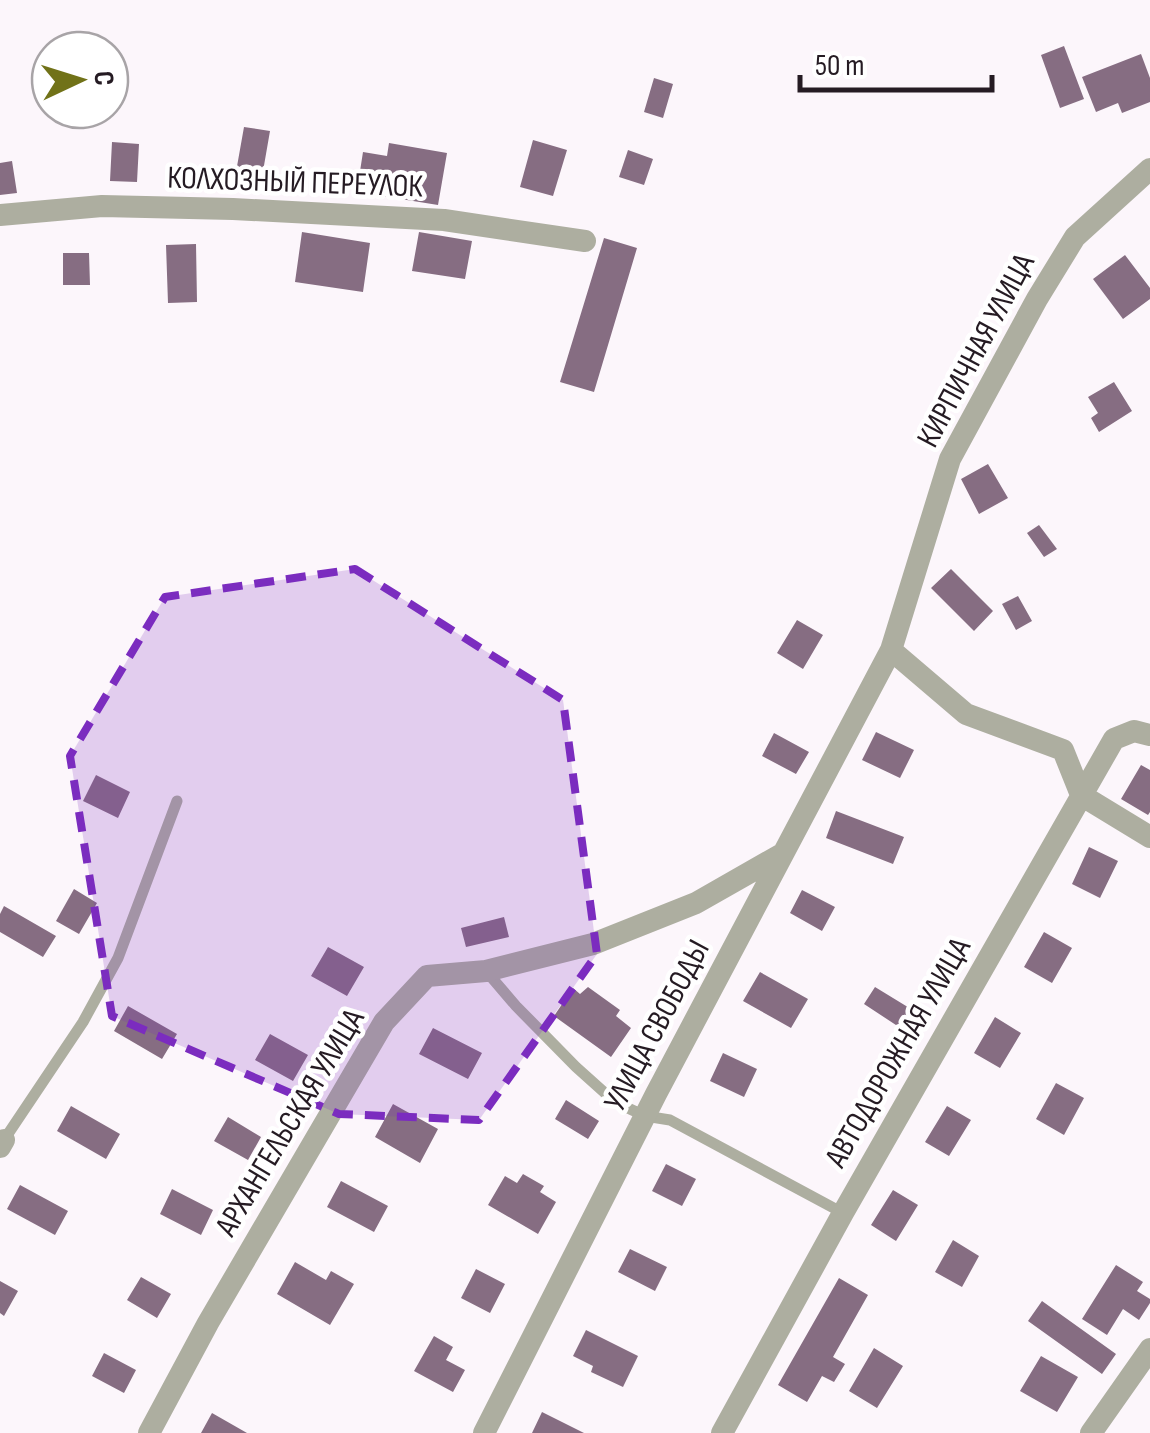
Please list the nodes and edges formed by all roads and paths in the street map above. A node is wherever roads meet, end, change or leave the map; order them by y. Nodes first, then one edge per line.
1 (1150, 169) edge
2 (0, 216) edge
3 (585, 241) dead end
4 (891, 650) junction
5 (1150, 734) edge
6 (1081, 796) junction
7 (176, 800) dead end
8 (1150, 838) edge
9 (784, 853) junction
10 (486, 971) junction
11 (645, 1116) junction
12 (1, 1140) edge
13 (843, 1213) junction
14 (1150, 1349) edge
15 (149, 1433) edge
16 (484, 1433) edge
17 (722, 1433) edge
18 (1091, 1433) edge

1 - 4 street, КИРПИЧНАЯ УЛИЦА
2 - 3 street, КОЛХОЗНЫЙ ПЕРЕУЛОК
4 - 6 street
4 - 9 street, УЛИЦА СВОБОДЫ
5 - 6 street, АВТОДОРОЖНАЯ УЛИЦА
6 - 8 street
6 - 13 street, АВТОДОРОЖНАЯ УЛИЦА
7 - 12 lane
9 - 10 street, АРХАНГЕЛЬСКАЯ УЛИЦА
9 - 11 street, УЛИЦА СВОБОДЫ
10 - 11 lane
10 - 15 street, АРХАНГЕЛЬСКАЯ УЛИЦА
11 - 13 lane
11 - 16 street, УЛИЦА СВОБОДЫ
13 - 17 street, АВТОДОРОЖНАЯ УЛИЦА
14 - 18 street

